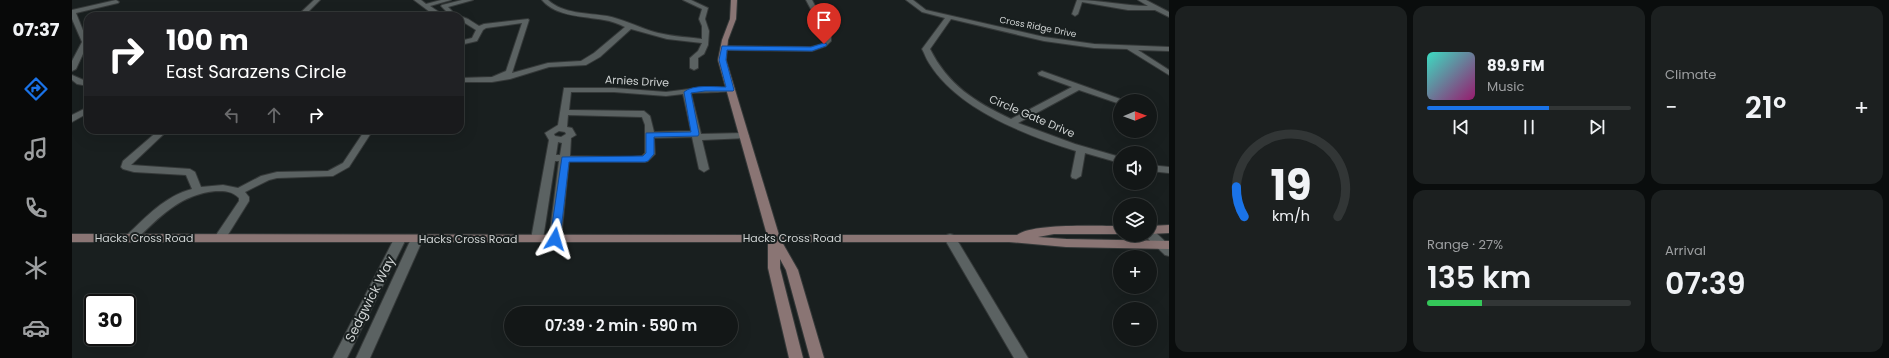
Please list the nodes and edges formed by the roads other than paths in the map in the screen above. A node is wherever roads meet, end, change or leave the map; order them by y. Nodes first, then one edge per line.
1 (317, 0) edge
2 (417, 0) edge
3 (448, 0) edge
4 (470, 0) edge
5 (545, 0) edge
6 (686, 0) edge
7 (734, 0) edge
8 (809, 0) edge
9 (909, 0) edge
10 (1081, 0) edge
11 (1141, 0) edge
12 (116, 2) dead end
13 (424, 6) junction
14 (1156, 8) junction
15 (72, 12) edge
16 (304, 12) edge
17 (433, 12) edge
18 (449, 12) edge
19 (1076, 14) dead end
20 (1169, 15) edge
21 (949, 17) junction
22 (464, 19) edge
23 (630, 26) junction
24 (480, 29) junction
25 (84, 40) edge
26 (704, 41) junction
27 (464, 42) edge
28 (84, 44) edge
29 (725, 48) junction
30 (1130, 48) junction
31 (1169, 49) edge
32 (694, 68) dead end
33 (72, 69) edge
34 (1042, 73) dead end
35 (1169, 73) edge
36 (72, 77) edge
37 (502, 77) junction
38 (464, 80) edge
39 (84, 83) edge
40 (1078, 87) junction
41 (730, 90) junction
42 (687, 92) junction
43 (1113, 100) edge
44 (84, 112) edge
45 (564, 112) junction
46 (72, 119) edge
47 (1011, 123) junction
48 (562, 128) junction
49 (743, 133) junction
50 (159, 134) edge
51 (365, 134) edge
52 (695, 134) junction
53 (649, 135) junction
54 (567, 138) junction
55 (554, 139) junction
56 (1081, 151) junction
57 (551, 158) junction
58 (1113, 158) edge
59 (565, 159) junction
60 (704, 169) dead end
61 (1157, 169) edge
62 (1169, 170) edge
63 (1076, 176) dead end
64 (548, 178) junction
65 (562, 178) junction
66 (197, 190) junction
67 (239, 191) junction
68 (542, 211) junction
69 (558, 211) junction
70 (1169, 229) edge
71 (1113, 230) edge
72 (1157, 230) edge
73 (72, 238) edge
74 (131, 238) junction
75 (220, 238) junction
76 (774, 238) junction
77 (950, 238) junction
78 (1008, 238) junction
79 (400, 239) junction
80 (417, 239) junction
81 (537, 239) junction
82 (555, 239) junction
83 (1157, 239) edge
84 (1167, 247) edge
85 (340, 358) edge
86 (363, 358) edge
87 (796, 358) edge
88 (817, 358) edge
89 (1021, 358) edge

1 - 16 street
2 - 13 street
3 - 13 street
4 - 18 street
5 - 23 street
6 - 26 street
7 - 29 main road
8 - 29 street
9 - 21 street, Cross Ridge Drive
10 - 14 street
10 - 19 street
11 - 14 street
12 - 15 street
13 - 17 street
14 - 20 street
15 - 25 street
21 - 30 street, Cross Ridge Drive
21 - 47 street, Circle Gate Drive
22 - 24 street
23 - 26 street
23 - 37 street
24 - 27 street
24 - 37 street
26 - 32 street
28 - 33 street
29 - 41 main road
30 - 31 street, Cross Ridge Drive
30 - 35 street
34 - 40 street
36 - 39 street
37 - 38 street
40 - 43 street
40 - 47 street
41 - 42 street, Arnies Drive
41 - 49 main road
42 - 45 street, Arnies Drive
42 - 52 street
44 - 46 street
45 - 48 street
45 - 53 street
47 - 56 street, Circle Gate Drive
48 - 54 street
48 - 55 street
49 - 52 street
49 - 76 main road
50 - 66 street
51 - 67 street
52 - 53 street
52 - 60 street
53 - 59 street
54 - 55 street
54 - 59 street
55 - 57 street
56 - 58 street, Circle Gate Drive
56 - 63 street
57 - 59 street
57 - 64 street
59 - 65 street
61 - 62 street
64 - 65 street
64 - 68 street
65 - 69 street
66 - 67 street
66 - 74 street
67 - 75 street
68 - 69 street
68 - 81 street
69 - 82 street
70 - 72 main road
71 - 78 main road, Hacks Cross Road
73 - 74 main road, Hacks Cross Road
74 - 75 main road, Hacks Cross Road
75 - 79 main road, Hacks Cross Road
76 - 77 main road, Hacks Cross Road
76 - 82 main road, Hacks Cross Road
76 - 87 main road
76 - 88 main road
77 - 78 main road, Hacks Cross Road
77 - 89 street
78 - 84 main road, Hacks Cross Road
79 - 80 main road, Hacks Cross Road
79 - 85 street, Sedgwick Way
80 - 81 main road, Hacks Cross Road
80 - 86 street, Sedgwick Way
81 - 82 main road, Hacks Cross Road
83 - 84 street

